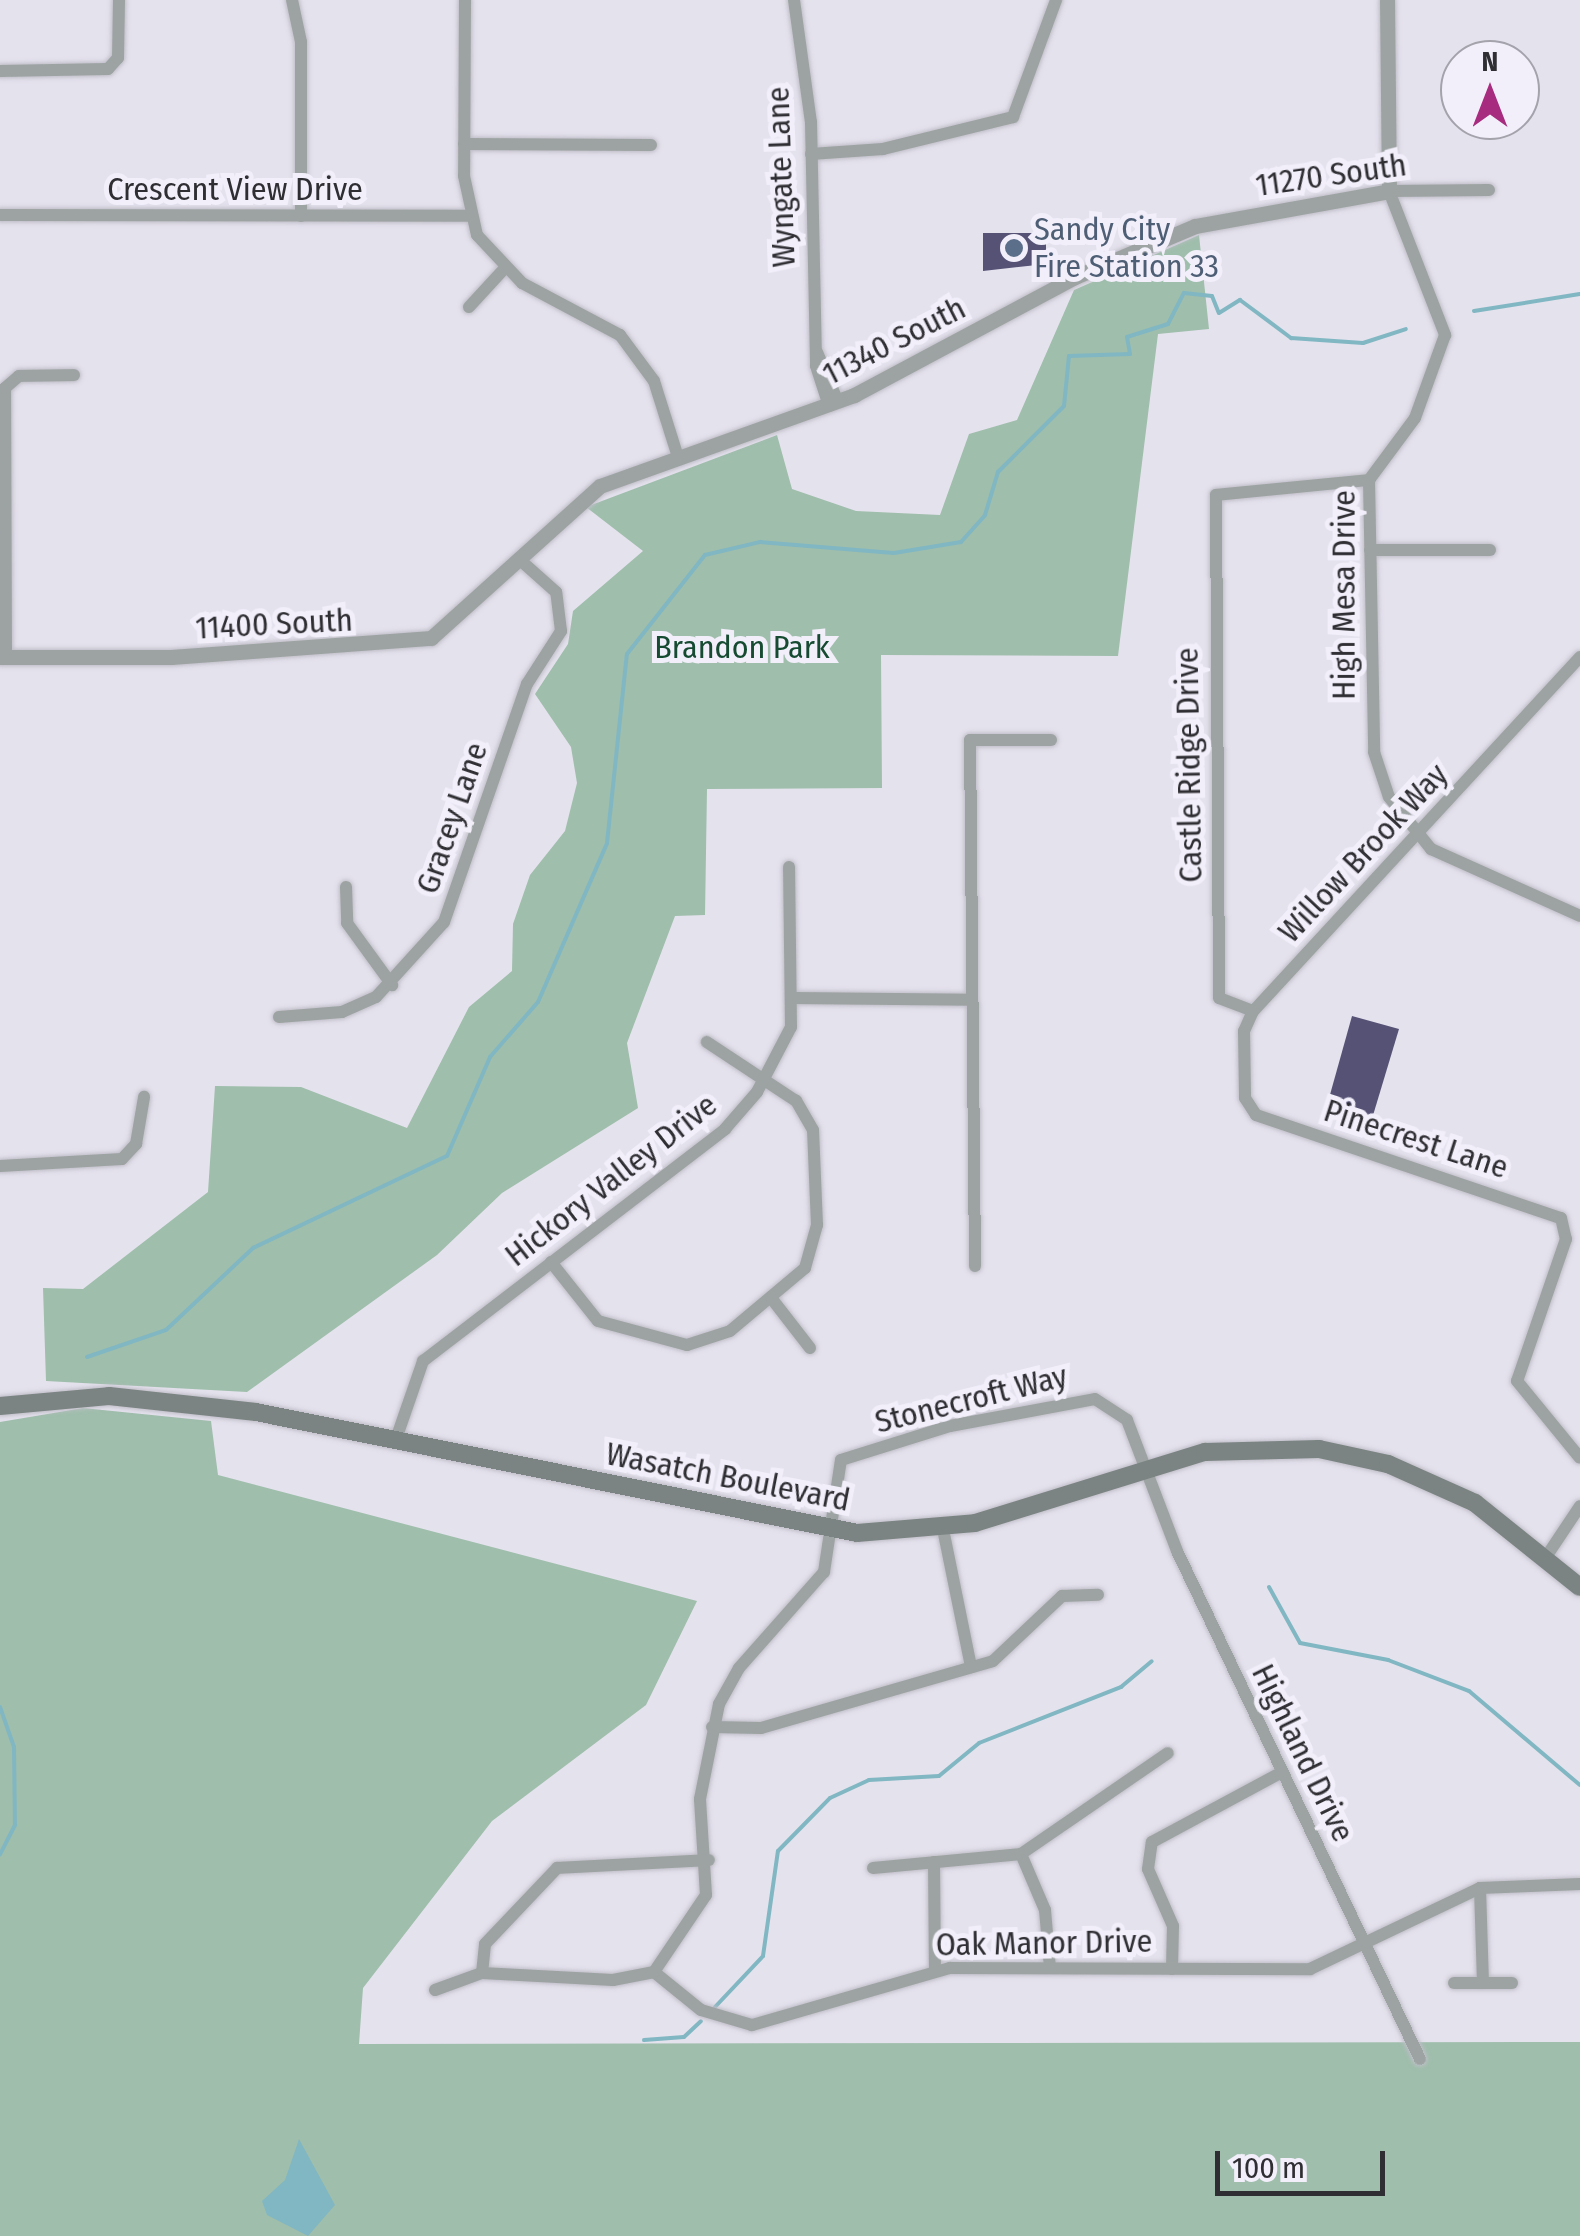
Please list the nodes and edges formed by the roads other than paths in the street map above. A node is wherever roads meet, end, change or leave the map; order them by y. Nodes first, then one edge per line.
1 (120, 0) edge
2 (292, 0) edge
3 (465, 0) edge
4 (794, 0) edge
5 (1056, 0) edge
6 (1387, 0) edge
7 (0, 71) edge
8 (464, 144) junction
9 (651, 145) dead end
10 (812, 154) junction
11 (1490, 190) dead end
12 (1389, 191) junction
13 (0, 216) edge
14 (301, 216) junction
15 (470, 216) junction
16 (1127, 254) joint
17 (503, 270) junction
18 (470, 307) dead end
19 (74, 376) dead end
20 (833, 404) junction
21 (678, 457) junction
22 (1369, 480) junction
23 (1370, 550) junction
24 (1490, 550) dead end
25 (520, 559) junction
26 (3, 657) edge
27 (1580, 657) edge
28 (1051, 740) dead end
29 (1416, 835) junction
30 (789, 867) dead end
31 (346, 886) dead end
32 (1580, 916) edge
33 (392, 985) junction
34 (793, 998) junction
35 (972, 1000) junction
36 (1253, 1011) junction
37 (279, 1016) dead end
38 (707, 1042) dead end
39 (765, 1079) junction
40 (144, 1097) dead end
41 (0, 1166) edge
42 (551, 1262) junction
43 (975, 1266) dead end
44 (772, 1298) junction
45 (810, 1348) dead end
46 (0, 1406) edge
47 (396, 1440) junction
48 (1580, 1456) edge
49 (1145, 1469) junction
50 (1580, 1506) edge
51 (943, 1529) junction
52 (830, 1530) junction
53 (1546, 1557) junction
54 (1580, 1587) edge
55 (1098, 1595) dead end
56 (972, 1667) junction
57 (712, 1727) junction
58 (1168, 1753) dead end
59 (1280, 1773) junction
60 (1021, 1854) junction
61 (709, 1860) junction
62 (934, 1862) junction
63 (873, 1868) dead end
64 (1580, 1884) edge
65 (1480, 1888) junction
66 (1363, 1938) junction
67 (1050, 1968) junction
68 (1172, 1969) junction
69 (935, 1970) junction
70 (654, 1972) junction
71 (482, 1973) junction
72 (1483, 1983) junction
73 (1512, 1983) dead end
74 (1454, 1984) dead end
75 (435, 1990) dead end
76 (1420, 2059) dead end

1 - 7 street
2 - 14 street
3 - 8 street
4 - 10 street, Wyngate Lane
5 - 10 street
6 - 12 street
8 - 9 street
8 - 15 street
10 - 20 street, Wyngate Lane
11 - 12 street, 11270 South
12 - 16 street, 11270 South
12 - 22 street, High Mesa Drive
13 - 14 street, Crescent View Drive
14 - 15 street, Crescent View Drive
15 - 17 street
16 - 20 street, 11340 South
17 - 18 street
17 - 21 street
19 - 26 street
20 - 21 street, 11340 South
21 - 25 street, 11340 South
22 - 23 street, High Mesa Drive
22 - 36 street, Castle Ridge Drive
23 - 24 street
23 - 29 street, High Mesa Drive
25 - 26 street, 11400 South
25 - 33 street, Gracey Lane
27 - 29 street, Willow Brook Way
28 - 35 street
29 - 32 street, High Mesa Drive
29 - 36 street, Willow Brook Way
30 - 34 street, Hickory Valley Drive
31 - 33 street
33 - 37 street, Gracey Lane
34 - 35 street
34 - 39 street, Hickory Valley Drive
35 - 43 street
36 - 48 street, Pinecrest Lane
38 - 39 street
39 - 42 street, Hickory Valley Drive
39 - 44 street
40 - 41 street
42 - 44 street
42 - 47 street, Hickory Valley Drive
44 - 45 street
46 - 47 main road, Wasatch Boulevard
47 - 52 main road, Wasatch Boulevard
49 - 51 main road, Wasatch Boulevard
49 - 52 street, Stonecroft Way
49 - 53 main road, Wasatch Boulevard
49 - 59 street, Highland Drive
50 - 53 street
51 - 52 main road, Wasatch Boulevard
51 - 56 street
52 - 57 street
53 - 54 main road, Wasatch Boulevard
55 - 56 street
56 - 57 street
57 - 61 street
58 - 60 street
59 - 66 street, Highland Drive
59 - 68 street
60 - 62 street
60 - 67 street
61 - 70 street
61 - 71 street
62 - 63 street
62 - 69 street
64 - 65 street, Oak Manor Drive
65 - 66 street, Oak Manor Drive
65 - 72 street
66 - 68 street, Oak Manor Drive
66 - 76 street, Highland Drive
67 - 68 street, Oak Manor Drive
67 - 69 street, Oak Manor Drive
69 - 70 street, Oak Manor Drive
70 - 71 street
71 - 75 street
72 - 73 street
72 - 74 street

